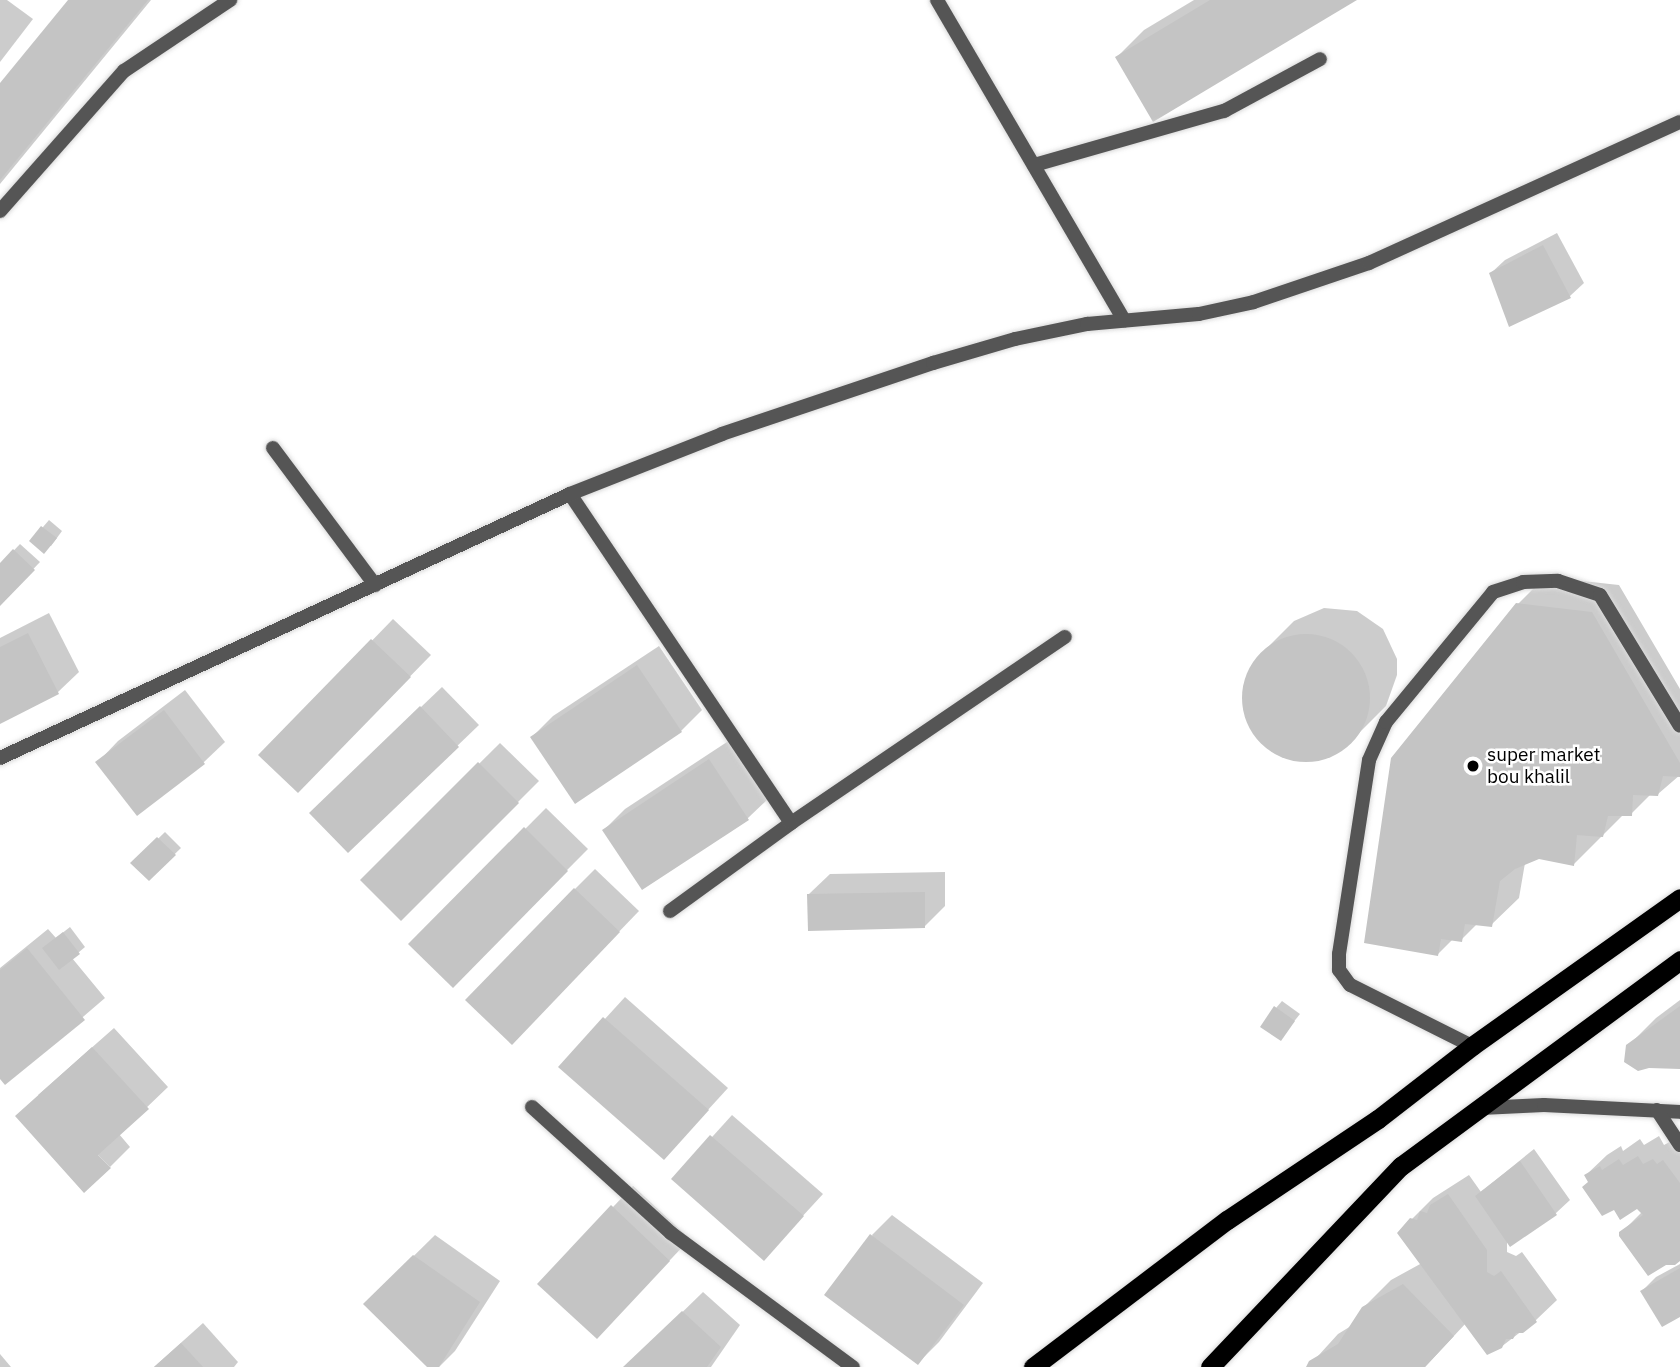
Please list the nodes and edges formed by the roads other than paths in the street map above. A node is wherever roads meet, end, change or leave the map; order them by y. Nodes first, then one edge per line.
1 (230, 0) edge
2 (937, 0) edge
3 (1320, 58) dead end
4 (1680, 122) edge
5 (1034, 165) junction
6 (0, 211) edge
7 (1125, 320) junction
8 (273, 448) dead end
9 (570, 494) junction
10 (375, 585) junction
11 (1065, 637) dead end
12 (1680, 726) edge
13 (0, 758) edge
14 (791, 823) junction
15 (1680, 898) edge
16 (670, 911) dead end
17 (1680, 960) edge
18 (1472, 1046) junction
19 (532, 1107) dead end
20 (1481, 1108) junction
21 (1657, 1110) junction
22 (1680, 1112) edge
23 (1680, 1145) edge
24 (853, 1367) edge
25 (1033, 1367) edge
26 (1210, 1367) edge

1 - 6 street
2 - 5 street
3 - 5 street
4 - 7 street
5 - 7 street
7 - 9 street
8 - 10 street
9 - 10 street
9 - 14 street
10 - 13 street
11 - 14 street
12 - 18 street
14 - 16 street
15 - 18 highway
17 - 20 highway
18 - 25 highway
19 - 24 street
20 - 21 street
20 - 26 highway
21 - 22 street
21 - 23 street

